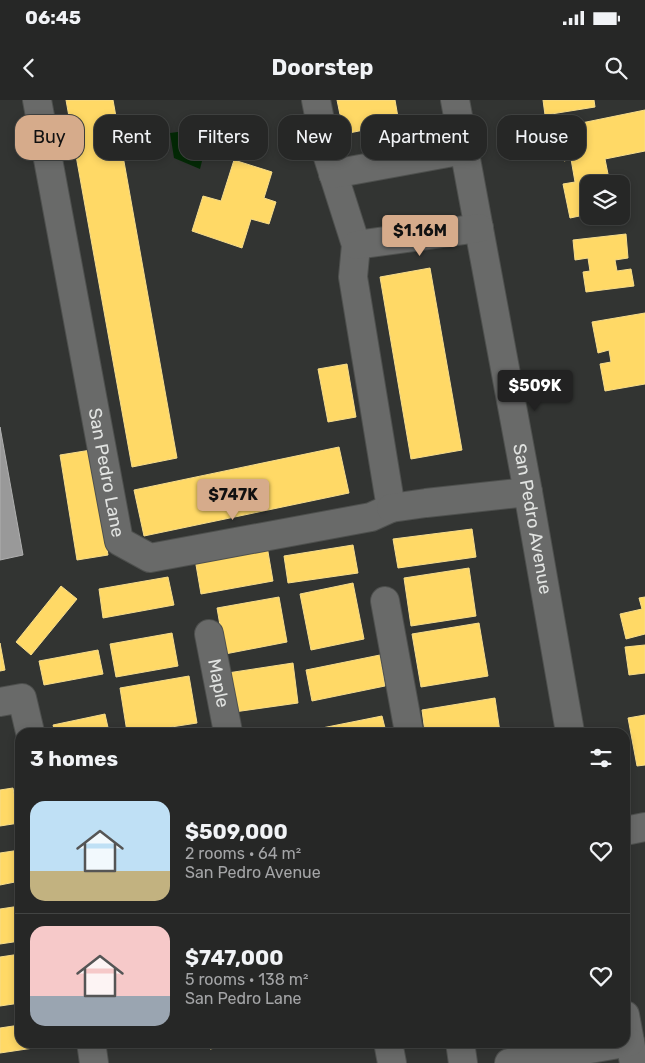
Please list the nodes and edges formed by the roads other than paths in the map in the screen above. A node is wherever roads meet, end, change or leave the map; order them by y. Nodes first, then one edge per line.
1 (37, 100) edge
2 (316, 100) edge
3 (455, 100) edge
4 (458, 115) edge
5 (409, 160) edge
6 (466, 160) edge
7 (333, 174) junction
8 (479, 228) junction
9 (356, 245) junction
10 (528, 492) junction
11 (391, 508) junction
12 (385, 601) dead end
13 (209, 634) dead end
14 (0, 702) edge
15 (29, 728) edge
16 (227, 728) edge
17 (408, 728) edge
18 (569, 728) edge
19 (645, 827) edge
20 (630, 830) edge
21 (92, 1048) edge
22 (389, 1048) edge
23 (461, 1048) edge
24 (632, 1052) edge
25 (94, 1063) edge
26 (392, 1063) edge
27 (463, 1063) edge
28 (509, 1063) edge

1 - 11 street, San Pedro Lane
2 - 7 street
3 - 4 street, San Pedro Avenue
5 - 7 street
6 - 8 street, San Pedro Avenue
7 - 9 street
8 - 9 street
8 - 10 street, San Pedro Avenue
9 - 11 street
10 - 11 street
10 - 18 street, San Pedro Avenue
12 - 17 street
13 - 16 street, Maple
14 - 15 street
19 - 20 street
21 - 25 street
22 - 26 street
23 - 27 street
24 - 28 street

